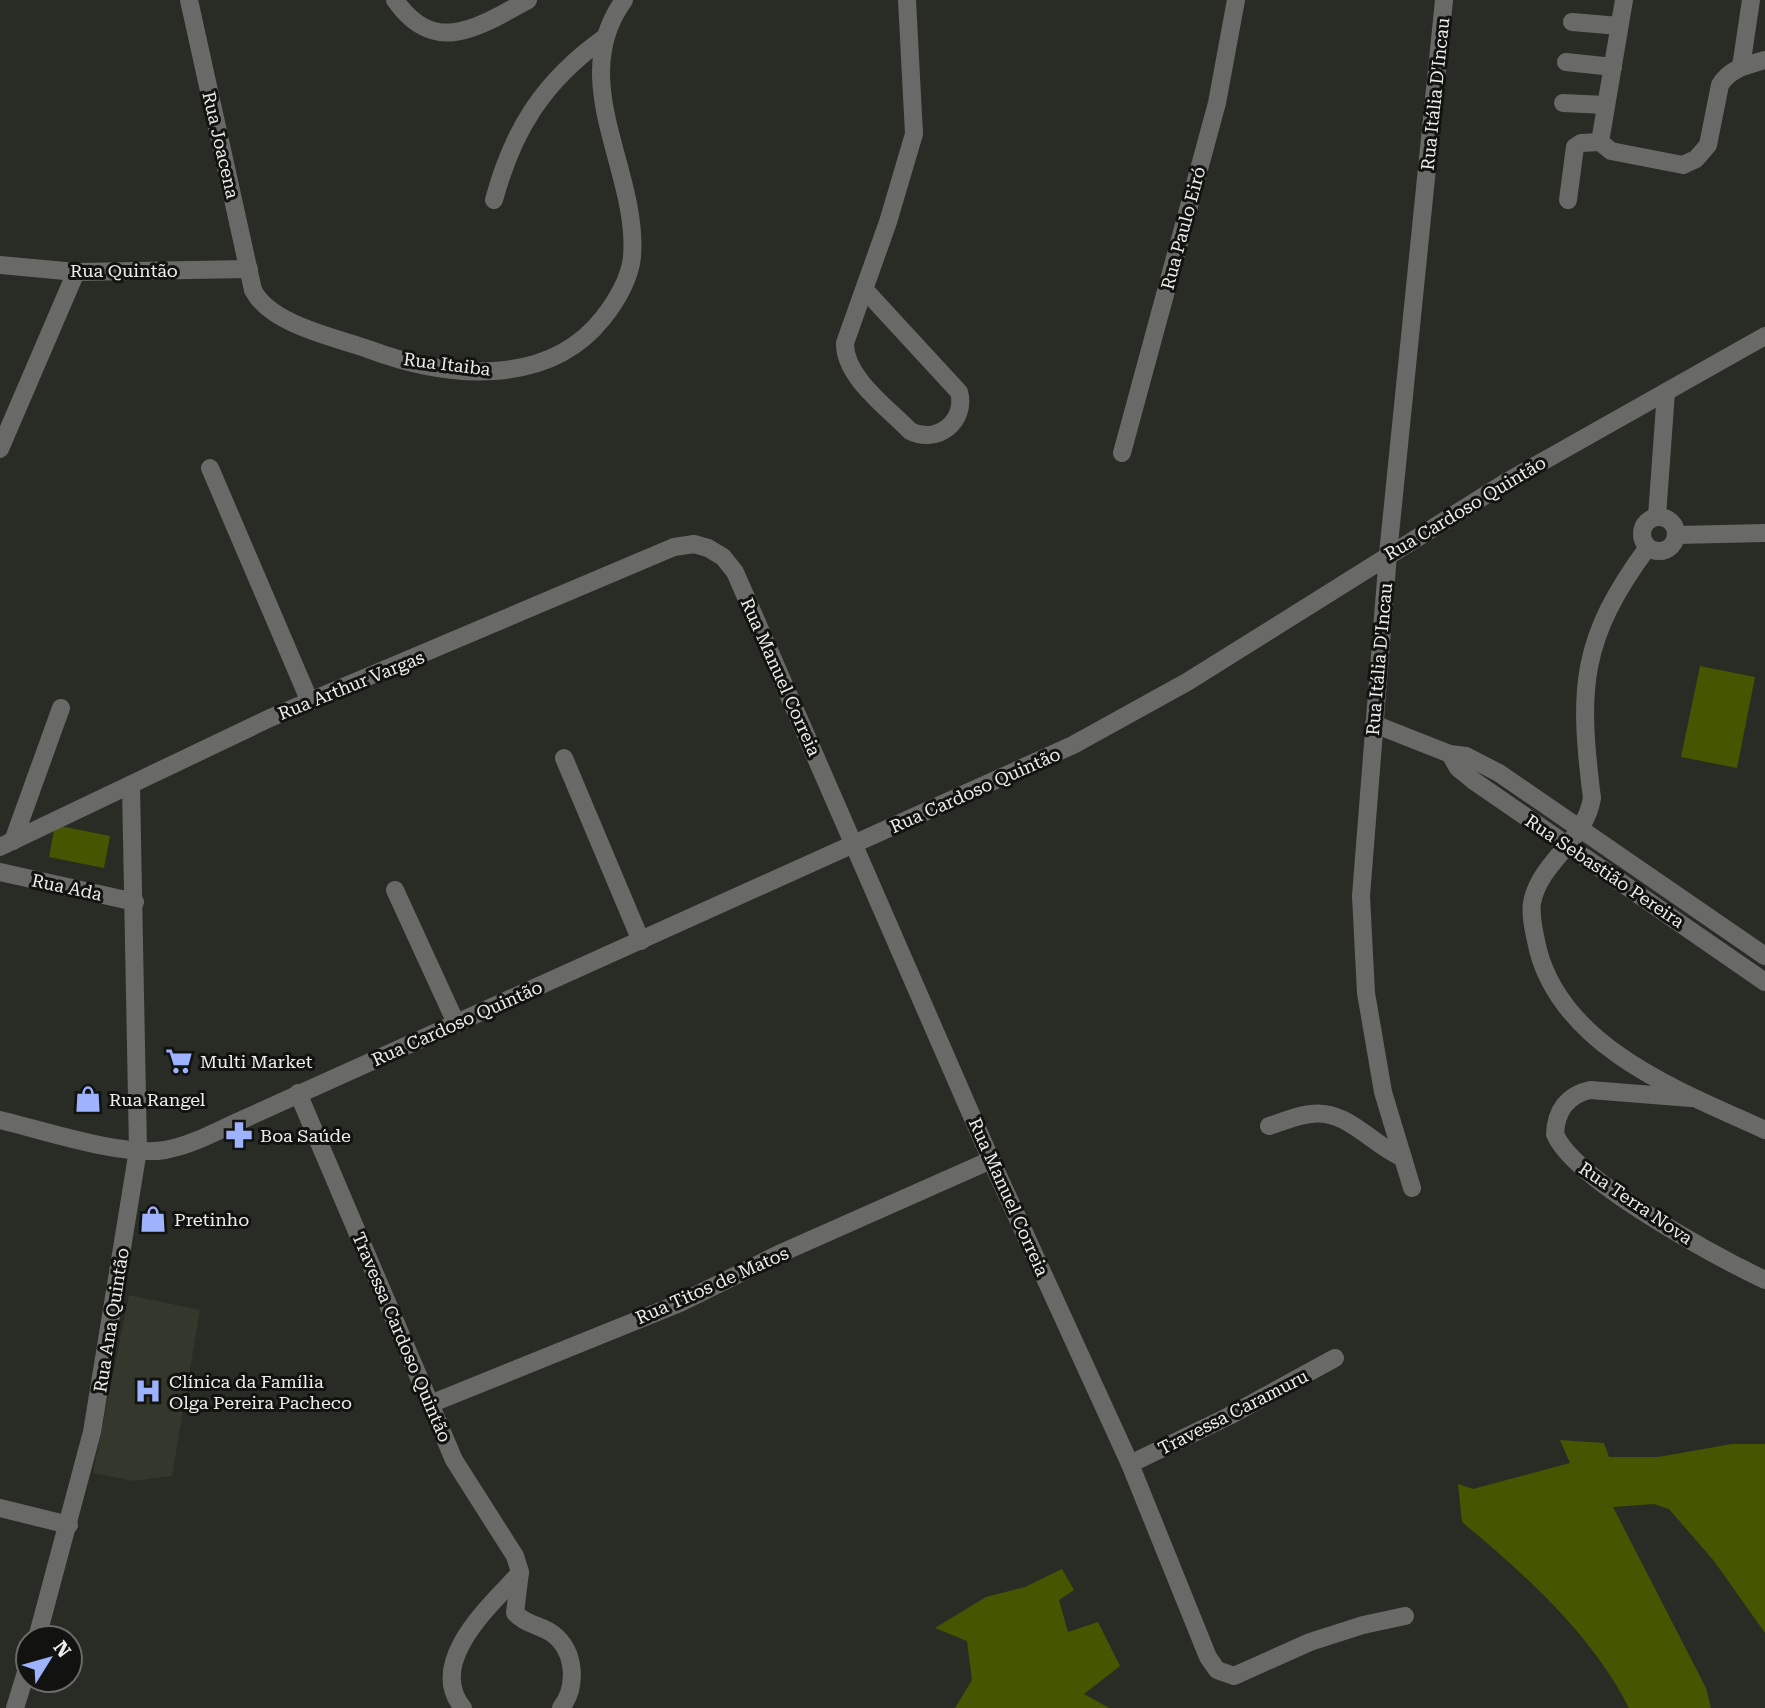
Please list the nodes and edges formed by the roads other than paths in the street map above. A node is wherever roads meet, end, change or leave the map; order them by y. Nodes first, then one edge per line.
1 (189, 0) edge
2 (395, 0) edge
3 (528, 0) edge
4 (624, 0) edge
5 (908, 0) edge
6 (1236, 0) edge
7 (1444, 0) edge
8 (1624, 0) edge
9 (1751, 0) edge
10 (1572, 22) dead end
11 (1619, 26) junction
12 (604, 38) junction
13 (1765, 60) edge
14 (1566, 61) dead end
15 (1613, 67) junction
16 (1741, 67) junction
17 (1563, 103) dead end
18 (1606, 105) junction
19 (1600, 142) junction
20 (494, 200) dead end
21 (1568, 200) dead end
22 (0, 265) edge
23 (249, 269) junction
24 (76, 272) junction
25 (253, 290) joint
26 (865, 290) junction
27 (1765, 336) edge
28 (1666, 392) junction
29 (0, 449) edge
30 (1122, 453) dead end
31 (210, 468) dead end
32 (1657, 516) junction
33 (1765, 533) edge
34 (1676, 535) junction
35 (1648, 547) junction
36 (708, 548) joint
37 (1388, 554) junction
38 (310, 702) junction
39 (61, 708) dead end
40 (1374, 724) junction
41 (1450, 754) junction
42 (564, 758) dead end
43 (131, 786) junction
44 (1581, 829) junction
45 (7, 844) edge
46 (855, 844) junction
47 (1569, 847) junction
48 (0, 872) edge
49 (396, 890) dead end
50 (135, 902) junction
51 (641, 941) junction
52 (1765, 956) edge
53 (1765, 982) edge
54 (456, 1023) junction
55 (298, 1093) junction
56 (1695, 1098) junction
57 (0, 1120) edge
58 (1269, 1126) dead end
59 (1765, 1130) edge
60 (138, 1150) junction
61 (1403, 1158) junction
62 (991, 1160) junction
63 (1412, 1188) dead end
64 (1765, 1280) edge
65 (1335, 1358) dead end
66 (430, 1404) junction
67 (1130, 1464) junction
68 (0, 1508) edge
69 (69, 1525) junction
70 (520, 1572) junction
71 (1405, 1616) dead end
72 (41, 1624) edge
73 (463, 1708) edge
74 (561, 1708) edge

1 - 23 street, Rua Joacena
2 - 3 street
4 - 12 street, Rua Itaiba
5 - 26 street
6 - 30 street, Rua Paulo Eiró
7 - 37 street, Rua Itália D'Incau
8 - 11 street
9 - 16 street
10 - 11 street
11 - 15 street
12 - 20 street
12 - 25 street, Rua Itaiba
13 - 16 street
14 - 15 street
15 - 18 street
16 - 19 street
17 - 18 street
18 - 19 street
19 - 21 street
22 - 24 street, Rua Quintão
23 - 24 street, Rua Quintão
23 - 25 street, Rua Joacena
24 - 29 street
26 - 26 street
27 - 28 street, Rua Cardoso Quintão
28 - 32 street
28 - 37 street, Rua Cardoso Quintão
31 - 38 street
32 - 34 street
32 - 35 street
33 - 34 street
34 - 35 street
35 - 44 street
36 - 38 street, Rua Arthur Vargas
36 - 46 street, Rua Manuel Correia
37 - 40 street, Rua Itália D'Incau
37 - 46 street, Rua Cardoso Quintão
38 - 43 street, Rua Arthur Vargas
39 - 45 street
40 - 41 street, Rua Sebastião Pereira
40 - 61 street, Rua Itália D'Incau
41 - 44 street, Rua Sebastião Pereira
41 - 47 street, Rua Sebastião Pereira
42 - 51 street
43 - 45 street, Rua Arthur Vargas
43 - 50 street, Rua Ana Quintão
44 - 47 street
44 - 52 street, Rua Sebastião Pereira
46 - 51 street, Rua Cardoso Quintão
46 - 62 street, Rua Manuel Correia
47 - 53 street, Rua Sebastião Pereira
47 - 56 street
48 - 50 street, Rua Ada
49 - 54 street
50 - 60 street, Rua Ana Quintão
51 - 54 street, Rua Cardoso Quintão
54 - 55 street, Rua Cardoso Quintão
55 - 60 street, Rua Cardoso Quintão
55 - 66 street, Travessa Cardoso Quintão
56 - 59 street
56 - 64 street, Rua Terra Nova
57 - 60 street, Rua Cardoso Quintão
58 - 61 street
60 - 69 street, Rua Ana Quintão
61 - 63 street, Rua Itália D'Incau
62 - 66 street, Rua Titos de Matos
62 - 67 street, Rua Manuel Correia
65 - 67 street, Travessa Caramuru
66 - 70 street, Travessa Cardoso Quintão
67 - 71 street, Rua Manuel Correia
68 - 69 street
69 - 72 street, Rua Ana Quintão
70 - 73 street
70 - 74 street

